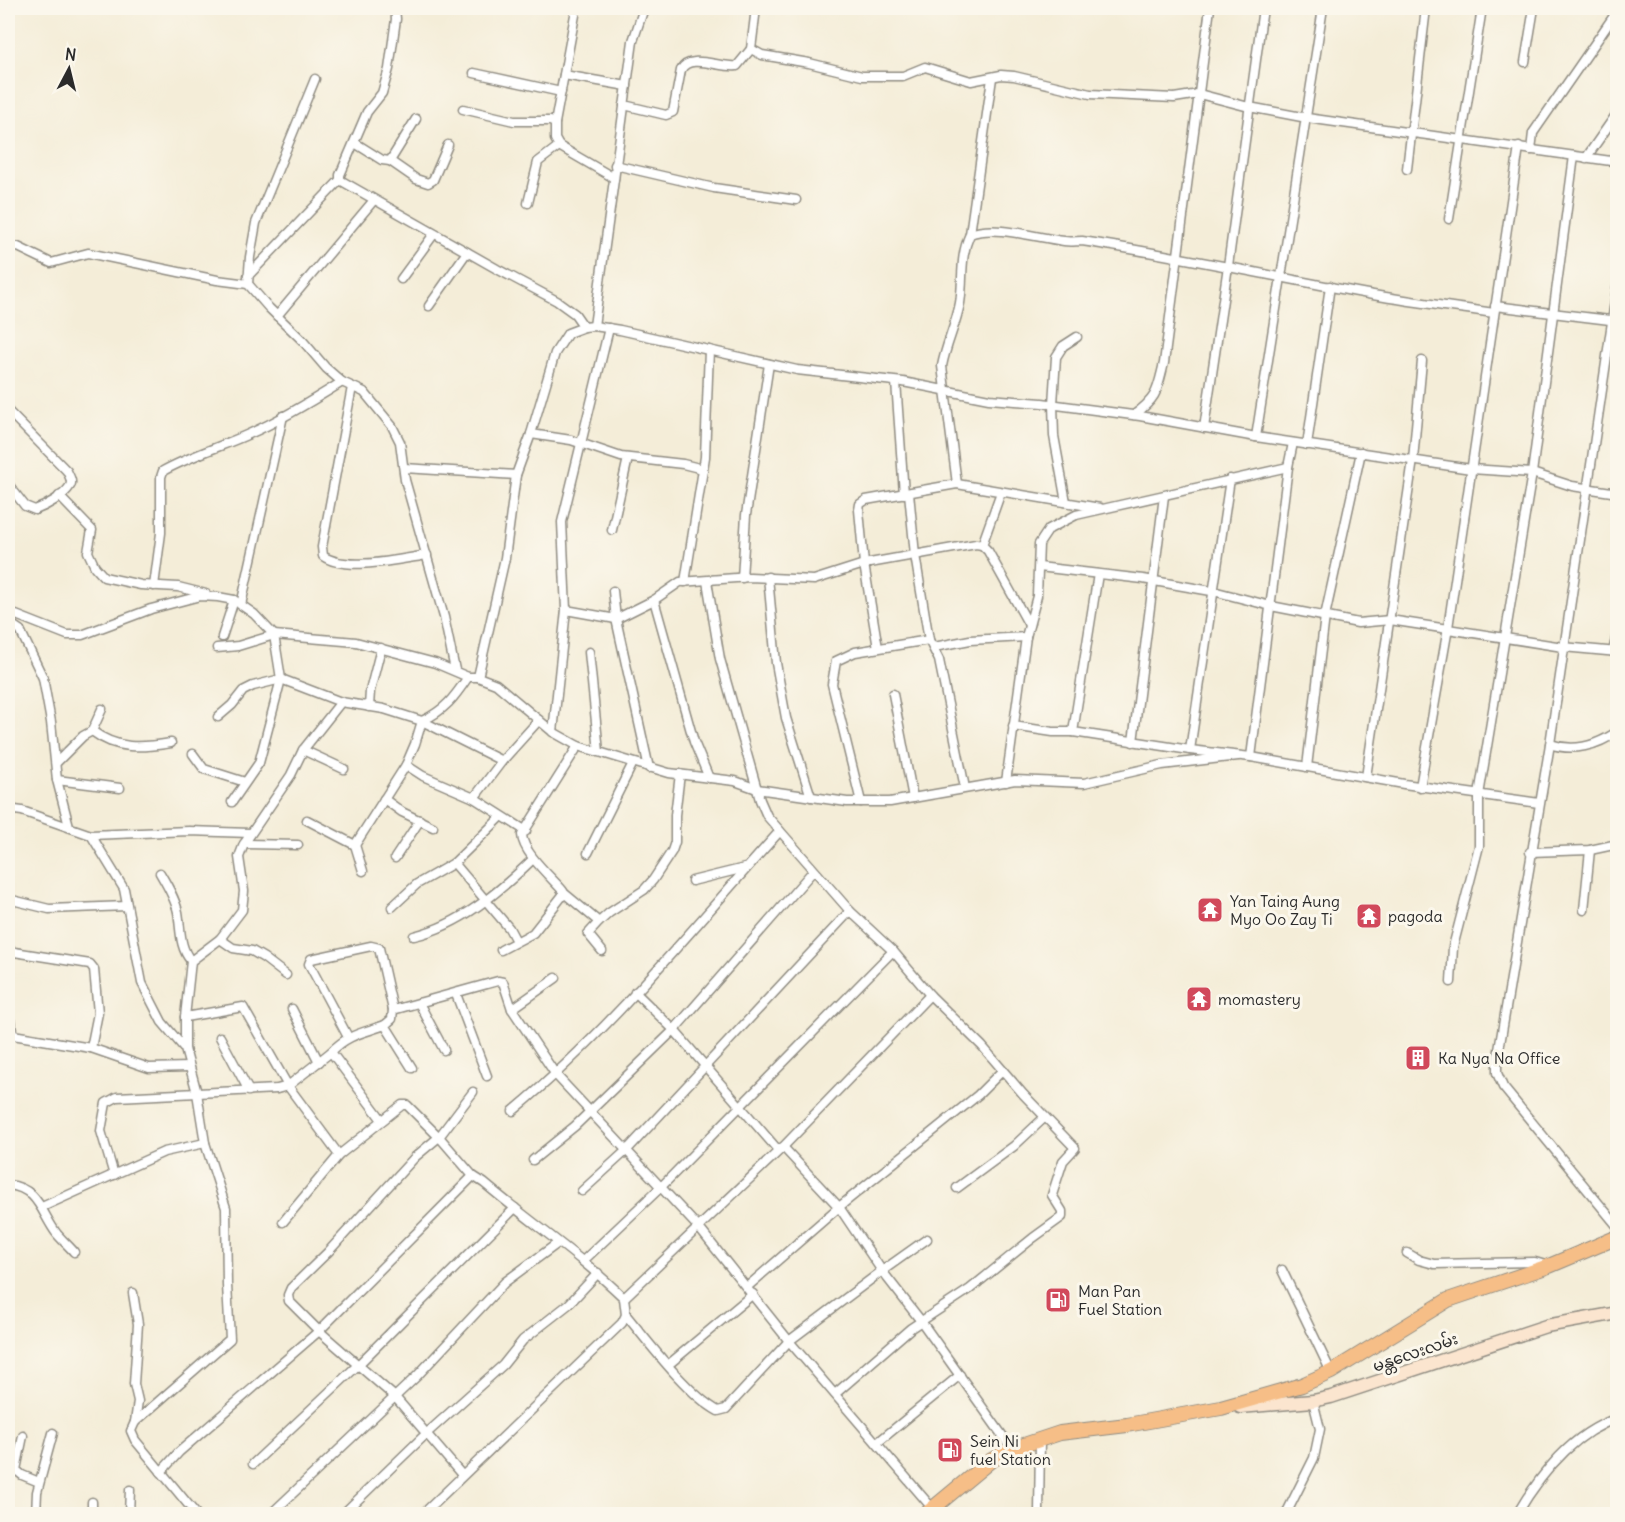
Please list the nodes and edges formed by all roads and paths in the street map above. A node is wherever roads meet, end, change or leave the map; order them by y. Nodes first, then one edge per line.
1 (395, 8) edge
2 (644, 8) edge
3 (756, 8) edge
4 (1210, 8) edge
5 (1263, 8) edge
6 (1323, 8) edge
7 (1426, 8) edge
8 (1482, 8) edge
9 (1534, 8) edge
10 (1617, 10) edge
11 (575, 15) dead end
12 (751, 49) junction
13 (1524, 62) dead end
14 (474, 73) dead end
15 (564, 75) junction
16 (992, 78) junction
17 (315, 79) dead end
18 (627, 86) junction
19 (561, 92) junction
20 (1199, 94) junction
21 (624, 105) junction
22 (1249, 107) junction
23 (463, 109) dead end
24 (1617, 112) edge
25 (1307, 118) junction
26 (416, 119) dead end
27 (555, 123) junction
28 (1411, 132) junction
29 (1461, 139) junction
30 (355, 143) junction
31 (448, 145) dead end
32 (559, 146) junction
33 (1519, 147) junction
34 (1531, 150) junction
35 (1574, 156) junction
36 (1586, 158) junction
37 (390, 161) junction
38 (1617, 162) edge
39 (615, 165) junction
40 (1407, 169) dead end
41 (614, 178) junction
42 (340, 180) junction
43 (374, 200) junction
44 (796, 200) dead end
45 (528, 202) dead end
46 (1449, 219) dead end
47 (434, 234) junction
48 (970, 234) junction
49 (8, 246) edge
50 (467, 252) junction
51 (1177, 258) junction
52 (1228, 266) junction
53 (1279, 276) junction
54 (401, 279) dead end
55 (248, 280) junction
56 (1617, 281) edge
57 (1330, 286) junction
58 (429, 306) dead end
59 (1495, 310) junction
60 (1552, 312) junction
61 (277, 316) junction
62 (1615, 321) edge
63 (594, 326) junction
64 (584, 327) junction
65 (609, 328) junction
66 (1077, 337) dead end
67 (709, 350) junction
68 (1422, 361) dead end
69 (769, 364) junction
70 (342, 382) junction
71 (896, 382) junction
72 (352, 387) junction
73 (946, 392) junction
74 (1053, 404) junction
75 (8, 411) edge
76 (1134, 415) junction
77 (283, 416) junction
78 (1204, 428) junction
79 (531, 434) junction
80 (1256, 437) junction
81 (580, 443) junction
82 (1293, 443) junction
83 (1307, 444) junction
84 (1361, 452) junction
85 (628, 458) junction
86 (1413, 460) junction
87 (1287, 467) junction
88 (404, 468) junction
89 (703, 469) junction
90 (1471, 469) junction
91 (1532, 473) junction
92 (516, 475) junction
93 (1230, 479) junction
94 (8, 484) edge
95 (957, 484) junction
96 (1586, 488) junction
97 (1001, 492) junction
98 (1617, 493) edge
99 (907, 494) junction
100 (59, 496) junction
101 (1164, 496) junction
102 (1066, 502) junction
103 (1102, 509) junction
104 (612, 530) dead end
105 (982, 545) junction
106 (427, 555) junction
107 (915, 555) junction
108 (864, 564) junction
109 (1039, 567) junction
110 (1098, 574) junction
111 (768, 577) junction
112 (742, 578) junction
113 (707, 581) junction
114 (1154, 581) junction
115 (685, 582) junction
116 (154, 586) junction
117 (613, 591) dead end
118 (1213, 591) junction
119 (218, 597) junction
120 (654, 600) junction
121 (238, 603) junction
122 (1271, 606) junction
123 (566, 610) junction
124 (8, 615) edge
125 (1325, 616) junction
126 (616, 619) junction
127 (1390, 620) junction
128 (8, 622) edge
129 (1029, 625) junction
130 (1448, 628) junction
131 (1617, 630) edge
132 (274, 635) junction
133 (1026, 637) junction
134 (1505, 637) junction
135 (222, 638) dead end
136 (931, 644) junction
137 (1563, 647) junction
138 (217, 648) dead end
139 (381, 648) junction
140 (878, 648) junction
141 (589, 652) dead end
142 (1615, 652) edge
143 (455, 670) junction
144 (468, 676) junction
145 (478, 677) junction
146 (281, 679) junction
147 (894, 694) dead end
148 (341, 702) junction
149 (369, 707) junction
150 (102, 709) dead end
151 (218, 717) dead end
152 (539, 720) junction
153 (422, 721) junction
154 (1013, 726) junction
155 (92, 730) junction
156 (1617, 731) edge
157 (553, 732) junction
158 (1072, 732) junction
159 (1133, 742) junction
160 (171, 743) dead end
161 (1550, 744) junction
162 (578, 746) junction
163 (303, 750) junction
164 (1190, 750) junction
165 (599, 752) junction
166 (193, 753) dead end
167 (1238, 756) junction
168 (1251, 757) junction
169 (502, 761) junction
170 (56, 763) junction
171 (633, 763) junction
172 (406, 765) junction
173 (1307, 767) junction
174 (650, 768) junction
175 (344, 769) dead end
176 (680, 774) junction
177 (1366, 777) junction
178 (709, 778) junction
179 (57, 780) junction
180 (245, 782) junction
181 (1006, 782) junction
182 (1420, 786) junction
183 (120, 788) dead end
184 (965, 788) junction
185 (757, 789) junction
186 (1479, 795) junction
187 (811, 797) junction
188 (474, 798) junction
189 (913, 798) junction
190 (384, 799) junction
191 (231, 802) dead end
192 (861, 802) junction
193 (1539, 803) junction
194 (8, 809) edge
195 (501, 817) junction
196 (307, 820) dead end
197 (420, 820) junction
198 (69, 826) junction
199 (433, 827) dead end
200 (526, 831) junction
201 (780, 831) junction
202 (250, 833) junction
203 (91, 835) junction
204 (244, 844) junction
205 (1617, 844) edge
206 (298, 845) dead end
207 (355, 845) junction
208 (1590, 850) junction
209 (1530, 852) junction
210 (588, 853) dead end
211 (395, 858) dead end
212 (533, 859) junction
213 (454, 863) junction
214 (746, 868) junction
215 (363, 871) dead end
216 (813, 871) junction
217 (160, 873) dead end
218 (692, 881) dead end
219 (564, 893) junction
220 (8, 899) edge
221 (486, 900) junction
222 (127, 906) junction
223 (392, 907) dead end
224 (1584, 910) dead end
225 (850, 911) junction
226 (598, 922) junction
227 (414, 936) dead end
228 (219, 939) junction
229 (516, 941) junction
230 (501, 950) dead end
231 (8, 951) edge
232 (602, 951) dead end
233 (893, 951) junction
234 (191, 961) junction
235 (286, 975) dead end
236 (556, 978) dead end
237 (1451, 982) dead end
238 (635, 992) junction
239 (456, 994) junction
240 (930, 995) junction
241 (419, 1003) junction
242 (292, 1009) dead end
243 (512, 1009) junction
244 (393, 1010) junction
245 (8, 1011) edge
246 (185, 1017) junction
247 (386, 1025) junction
248 (674, 1030) junction
249 (10, 1035) edge
250 (220, 1037) dead end
251 (348, 1037) junction
252 (91, 1048) junction
253 (185, 1049) junction
254 (444, 1050) dead end
255 (331, 1052) junction
256 (319, 1062) junction
257 (704, 1066) junction
258 (189, 1067) junction
259 (412, 1068) dead end
260 (1002, 1071) junction
261 (556, 1075) junction
262 (488, 1076) dead end
263 (288, 1086) junction
264 (249, 1091) junction
265 (473, 1092) dead end
266 (196, 1093) junction
267 (739, 1106) junction
268 (513, 1111) dead end
269 (591, 1111) junction
270 (1046, 1117) junction
271 (382, 1120) junction
272 (439, 1137) junction
273 (205, 1143) junction
274 (780, 1149) junction
275 (627, 1150) junction
276 (339, 1155) junction
277 (533, 1160) dead end
278 (114, 1175) junction
279 (473, 1176) junction
280 (8, 1185) edge
281 (661, 1187) junction
282 (957, 1188) dead end
283 (582, 1191) dead end
284 (42, 1207) junction
285 (839, 1207) junction
286 (515, 1208) junction
287 (283, 1222) dead end
288 (1617, 1227) edge
289 (699, 1228) junction
290 (1617, 1238) edge
291 (927, 1239) dead end
292 (558, 1243) junction
293 (74, 1252) dead end
294 (1407, 1253) dead end
295 (583, 1262) junction
296 (1549, 1266) junction
297 (1282, 1270) dead end
298 (882, 1271) junction
299 (598, 1273) junction
300 (750, 1290) junction
301 (133, 1293) dead end
302 (624, 1298) junction
303 (1617, 1314) edge
304 (626, 1315) junction
305 (921, 1321) junction
306 (319, 1331) junction
307 (789, 1341) junction
308 (359, 1364) junction
309 (668, 1365) junction
310 (1331, 1372) junction
311 (960, 1375) junction
312 (835, 1394) junction
313 (396, 1397) junction
314 (1313, 1401) junction
315 (1221, 1408) junction
316 (1617, 1418) edge
317 (135, 1422) junction
318 (53, 1433) dead end
319 (427, 1433) junction
320 (23, 1436) dead end
321 (1040, 1439) junction
322 (877, 1443) junction
323 (1012, 1449) junction
324 (253, 1464) dead end
325 (161, 1472) junction
326 (462, 1475) junction
327 (39, 1482) junction
328 (130, 1490) dead end
329 (92, 1502) dead end
330 (930, 1512) edge
331 (36, 1515) edge
332 (92, 1515) edge
333 (129, 1515) edge
334 (196, 1515) edge
335 (270, 1515) edge
336 (343, 1515) edge
337 (423, 1515) edge
338 (1039, 1515) edge
339 (1286, 1515) edge
340 (1517, 1515) edge

1 - 30 street
2 - 18 street
3 - 12 street
4 - 20 street
5 - 22 street
6 - 25 street
7 - 28 street
8 - 29 street
9 - 13 street
10 - 34 street
11 - 15 street
12 - 16 street
12 - 21 street
14 - 19 street
15 - 18 street
15 - 19 street
16 - 20 street
16 - 48 street
17 - 55 street
18 - 21 street
19 - 27 street
20 - 22 street
20 - 51 street
21 - 39 street
22 - 25 street
22 - 52 street
23 - 27 street
24 - 36 street
25 - 28 street
25 - 53 street
26 - 37 street
27 - 32 street
28 - 29 street
28 - 40 street
29 - 33 street
29 - 46 street
30 - 37 street
30 - 42 street
31 - 37 street
32 - 41 street
32 - 45 street
33 - 34 street
33 - 59 street
34 - 35 street
35 - 36 street
35 - 60 street
36 - 38 street
39 - 41 street
39 - 44 street
41 - 63 street
42 - 43 street
42 - 55 street
43 - 47 street
43 - 61 street
47 - 50 street
47 - 54 street
48 - 51 street
48 - 73 street
49 - 55 street
50 - 58 street
50 - 64 street
51 - 52 street
51 - 76 street
52 - 53 street
52 - 78 street
53 - 57 street
53 - 80 street
55 - 61 street
56 - 62 street
57 - 59 street
57 - 83 street
59 - 60 street
59 - 90 street
60 - 62 street
60 - 91 street
61 - 70 street
62 - 96 street
63 - 64 street
63 - 65 street
64 - 79 street
65 - 67 street
65 - 81 street
66 - 74 street
67 - 69 street
67 - 89 street
68 - 86 street
69 - 71 street
69 - 112 street
70 - 72 street
70 - 77 street
71 - 73 street
71 - 99 street
72 - 88 street
72 - 106 street
73 - 74 street
73 - 95 street
74 - 76 street
74 - 102 street
75 - 100 street
76 - 78 street
77 - 116 street
77 - 121 street
78 - 80 street
79 - 81 street
79 - 92 street
80 - 82 street
81 - 85 street
81 - 123 street
82 - 83 street
82 - 87 street
83 - 84 street
84 - 86 street
84 - 125 street
85 - 89 street
85 - 104 street
86 - 90 street
86 - 127 street
87 - 93 street
87 - 122 street
88 - 92 street
88 - 106 street
89 - 115 street
90 - 91 street
90 - 130 street
91 - 96 street
91 - 134 street
92 - 145 street
93 - 101 street
93 - 118 street
94 - 100 street
95 - 97 street
95 - 99 street
96 - 98 street
96 - 137 street
97 - 102 street
97 - 105 street
99 - 107 street
99 - 108 street
100 - 116 street
101 - 103 street
101 - 114 street
102 - 103 street
103 - 109 street
105 - 107 street
105 - 129 street
106 - 143 street
107 - 108 street
107 - 136 street
108 - 111 street
108 - 140 street
109 - 110 street
109 - 129 street
110 - 114 street
110 - 158 street
111 - 112 street
111 - 187 street
112 - 113 street
113 - 115 street
113 - 185 street
114 - 118 street
114 - 159 street
115 - 120 street
116 - 119 street
117 - 126 street
118 - 122 street
118 - 164 street
119 - 121 street
119 - 124 street
120 - 126 street
120 - 178 street
121 - 132 street
121 - 135 street
122 - 125 street
122 - 168 street
123 - 126 street
123 - 157 street
125 - 127 street
125 - 173 street
126 - 174 street
127 - 130 street
127 - 177 street
128 - 170 street
129 - 133 street
130 - 134 street
130 - 182 street
131 - 142 street
132 - 138 street
132 - 139 street
132 - 146 street
133 - 136 street
133 - 154 street
134 - 137 street
134 - 186 street
136 - 140 street
136 - 184 street
137 - 142 street
137 - 161 street
139 - 143 street
139 - 149 street
140 - 192 street
141 - 165 street
143 - 144 street
144 - 145 street
144 - 153 street
145 - 152 street
146 - 148 street
146 - 151 street
146 - 180 street
147 - 189 street
148 - 149 street
148 - 163 street
149 - 153 street
150 - 155 street
152 - 157 street
152 - 169 street
153 - 169 street
153 - 172 street
154 - 158 street
154 - 181 street
155 - 160 street
155 - 170 street
156 - 161 street
157 - 162 street
158 - 159 street
159 - 164 street
161 - 193 street
162 - 165 street
162 - 200 street
163 - 175 street
163 - 202 street
164 - 167 street
165 - 171 street
166 - 180 street
167 - 168 street
167 - 181 street
168 - 173 street
169 - 188 street
170 - 179 street
171 - 174 street
171 - 210 street
172 - 188 street
172 - 190 street
173 - 177 street
174 - 176 street
176 - 178 street
176 - 226 street
177 - 182 street
178 - 185 street
179 - 183 street
179 - 198 street
180 - 191 street
181 - 184 street
182 - 186 street
184 - 189 street
185 - 187 street
185 - 201 street
186 - 193 street
186 - 237 street
187 - 192 street
188 - 195 street
189 - 192 street
190 - 197 street
190 - 207 street
193 - 209 street
194 - 198 street
195 - 200 street
195 - 213 street
196 - 207 street
197 - 199 street
197 - 211 street
198 - 203 street
200 - 212 street
201 - 214 street
201 - 216 street
202 - 203 street
202 - 204 street
203 - 222 street
204 - 206 street
204 - 228 street
205 - 208 street
207 - 215 street
208 - 209 street
208 - 224 street
209 - 288 street
212 - 219 street
212 - 221 street
213 - 221 street
213 - 223 street
214 - 218 street
214 - 238 street
216 - 225 street
216 - 248 street
217 - 234 street
219 - 226 street
219 - 229 street
220 - 222 street
221 - 227 street
221 - 229 street
222 - 253 street
225 - 233 street
225 - 257 street
226 - 232 street
228 - 234 street
228 - 235 street
229 - 230 street
231 - 252 street
233 - 240 street
233 - 267 street
234 - 246 street
236 - 243 street
238 - 248 street
238 - 261 street
239 - 241 street
239 - 243 street
239 - 262 street
240 - 260 street
240 - 274 street
241 - 244 street
241 - 254 street
242 - 256 street
243 - 261 street
244 - 247 street
244 - 251 street
245 - 249 street
246 - 253 street
246 - 263 street
247 - 251 street
247 - 259 street
248 - 257 street
248 - 269 street
249 - 252 street
250 - 264 street
251 - 255 street
252 - 258 street
253 - 258 street
255 - 256 street
255 - 271 street
256 - 263 street
257 - 267 street
257 - 275 street
258 - 266 street
260 - 270 street
260 - 285 street
261 - 268 street
261 - 269 street
263 - 264 street
263 - 276 street
264 - 266 street
265 - 272 street
266 - 273 street
266 - 278 street
267 - 274 street
267 - 281 street
269 - 275 street
269 - 277 street
270 - 282 street
270 - 305 street
271 - 272 street
271 - 276 street
272 - 279 street
272 - 306 street
273 - 278 street
273 - 317 street
274 - 285 street
274 - 289 street
275 - 281 street
275 - 283 street
276 - 287 street
278 - 284 street
279 - 286 street
279 - 306 street
280 - 284 street
281 - 289 street
281 - 295 street
284 - 293 street
285 - 298 street
285 - 300 street
286 - 292 street
286 - 308 street
289 - 300 street
289 - 302 street
290 - 296 main road
291 - 298 street
292 - 295 street
292 - 313 street
294 - 296 street
295 - 299 street
296 - 310 main road
297 - 310 street
298 - 305 street
298 - 307 street
299 - 302 street
299 - 319 street
300 - 307 street
300 - 309 street
301 - 317 street
302 - 304 street
303 - 314 main road, မန္တလေးလမ်း
304 - 309 street
304 - 326 street
305 - 311 street
305 - 312 street
306 - 308 street
306 - 325 street
307 - 309 street
307 - 312 street
308 - 313 street
308 - 324 street
310 - 315 main road
311 - 322 street
311 - 323 street
312 - 322 street
313 - 319 street
313 - 335 street
314 - 315 main road, မန္တလေးလမ်း
314 - 339 street
315 - 321 main road
316 - 340 street
317 - 325 street
318 - 327 street
319 - 326 street
319 - 336 street
320 - 327 street
321 - 323 main road
321 - 338 street
322 - 330 street
323 - 330 main road
325 - 334 street
326 - 337 street
327 - 331 street
328 - 333 street
329 - 332 street

